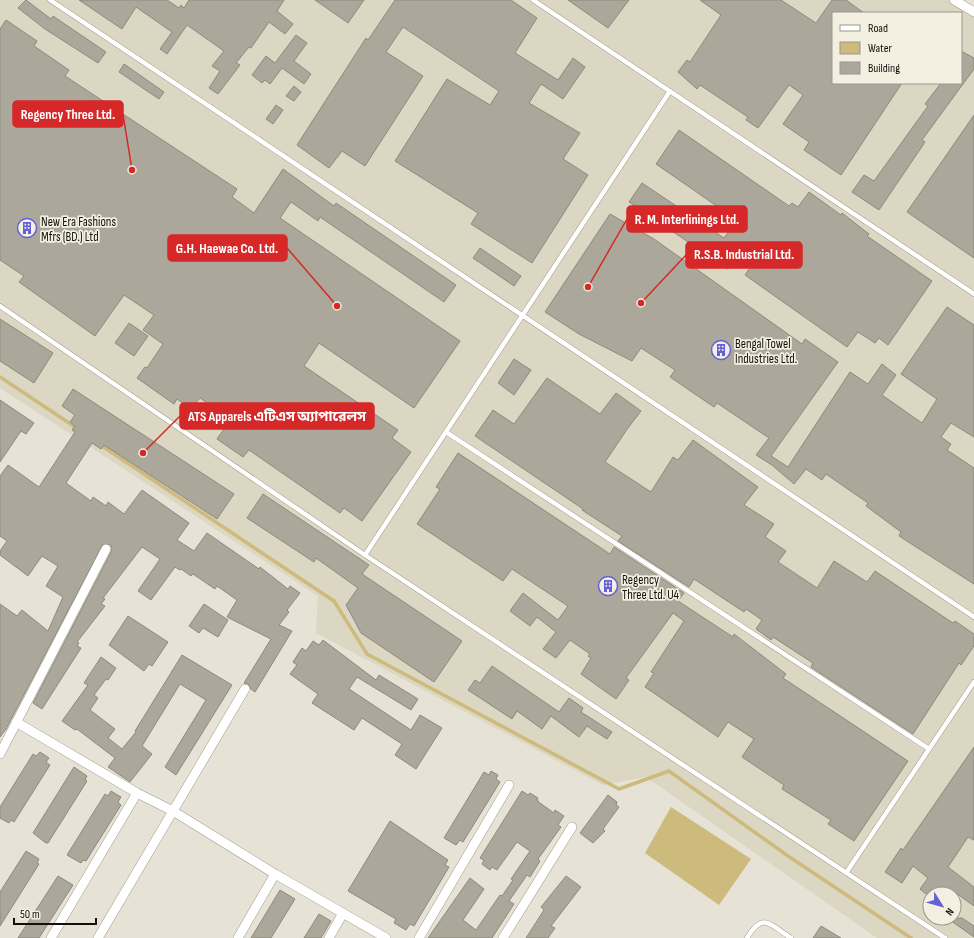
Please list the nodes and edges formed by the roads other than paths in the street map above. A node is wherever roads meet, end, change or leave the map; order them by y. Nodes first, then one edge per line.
1 (50, 0) edge
2 (533, 0) edge
3 (954, 0) edge
4 (974, 12) edge
5 (670, 91) junction
6 (974, 294) edge
7 (0, 306) edge
8 (522, 316) junction
9 (446, 432) junction
10 (106, 549) dead end
11 (365, 555) junction
12 (974, 616) edge
13 (974, 682) edge
14 (245, 689) dead end
15 (16, 722) junction
16 (929, 749) junction
17 (0, 754) edge
18 (509, 785) dead end
19 (137, 792) junction
20 (173, 811) junction
21 (572, 827) dead end
22 (846, 873) junction
23 (276, 874) junction
24 (343, 913) junction
25 (51, 938) edge
26 (98, 938) edge
27 (238, 938) edge
28 (329, 938) edge
29 (386, 938) edge
30 (419, 938) edge
31 (503, 938) edge
32 (748, 938) edge
33 (791, 938) edge
34 (945, 938) edge

1 - 8 lane
2 - 5 lane
3 - 4 street
5 - 6 lane
5 - 8 lane
7 - 11 lane
8 - 9 lane
8 - 12 lane
9 - 11 lane
9 - 16 lane
10 - 15 street
11 - 22 lane
13 - 16 lane
14 - 20 street
15 - 17 street
15 - 19 street
16 - 22 lane
18 - 30 street
19 - 20 street
19 - 25 street
20 - 23 street
20 - 26 street
21 - 31 street
22 - 34 lane
23 - 24 street
23 - 27 street
24 - 28 street
24 - 29 street
32 - 33 lane

